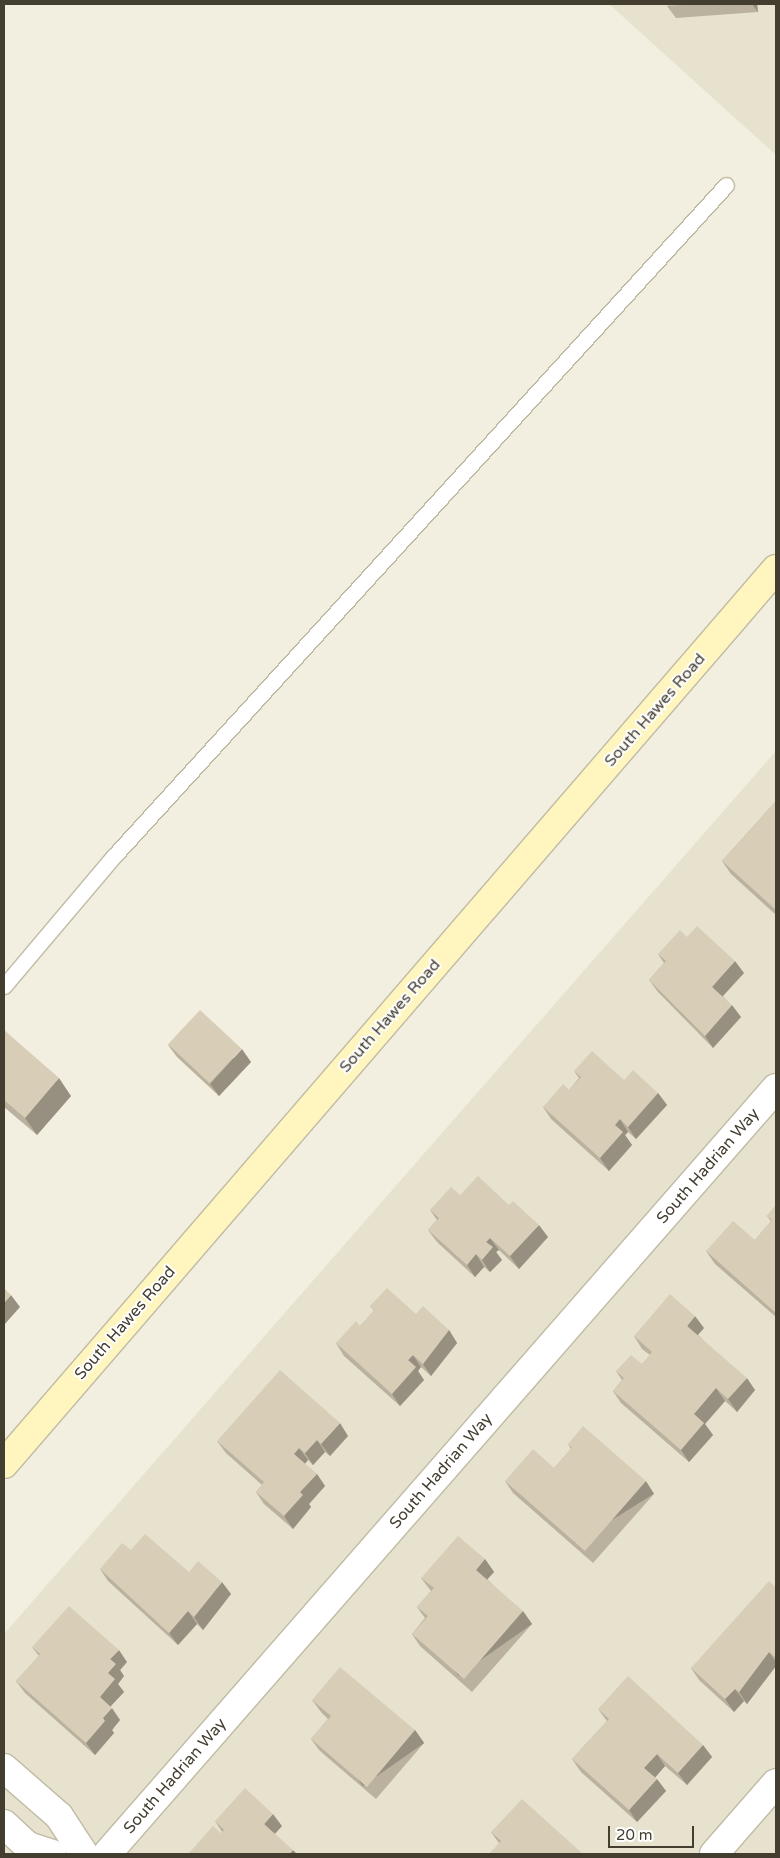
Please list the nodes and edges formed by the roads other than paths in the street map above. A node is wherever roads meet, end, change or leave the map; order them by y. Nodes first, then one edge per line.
1 (726, 185) dead end
2 (776, 569) edge
3 (4, 986) edge
4 (775, 1093) edge
5 (4, 1464) edge
6 (4, 1768) edge
7 (776, 1784) edge
8 (4, 1824) edge
9 (52, 1854) edge
10 (84, 1854) edge
11 (107, 1854) edge
12 (714, 1854) edge

1 - 3 lane
2 - 5 main road, South Hawes Road
4 - 11 street, South Hadrian Way
6 - 10 street
7 - 12 street
8 - 9 street

